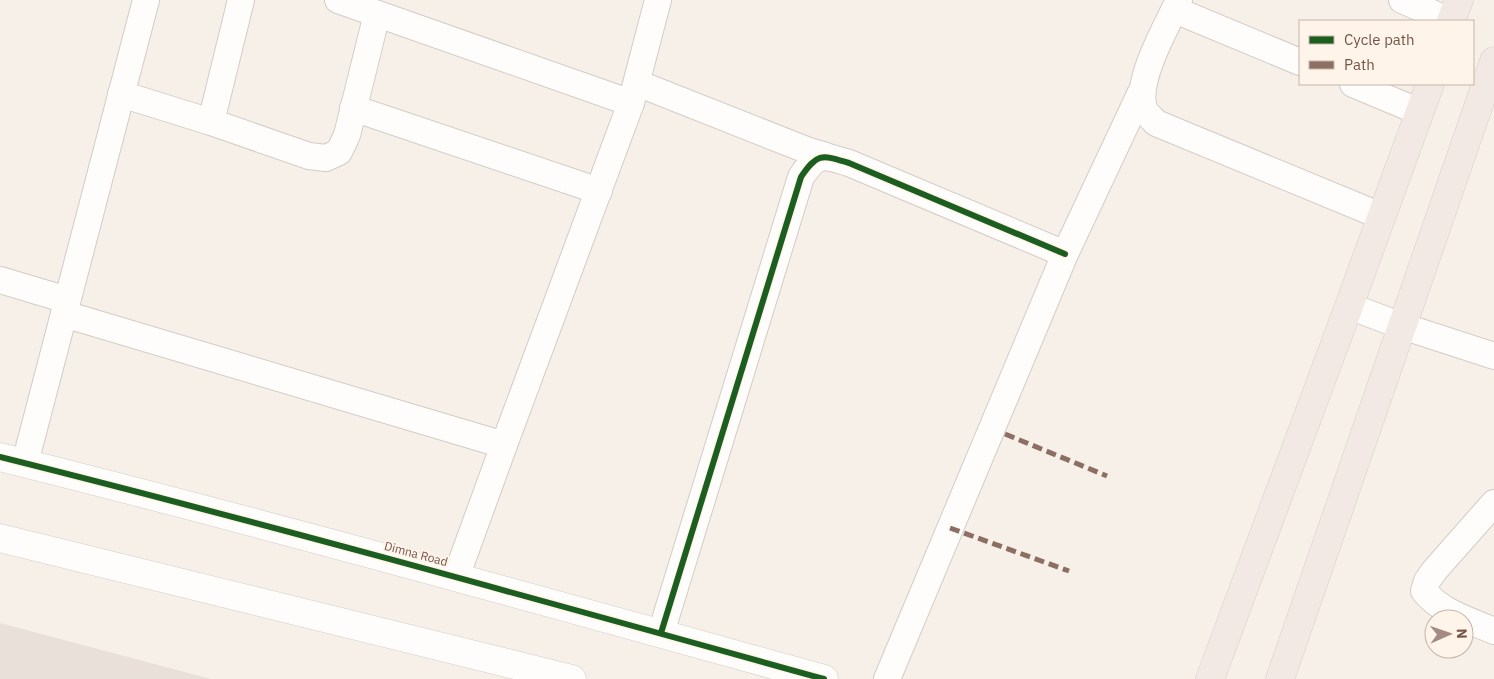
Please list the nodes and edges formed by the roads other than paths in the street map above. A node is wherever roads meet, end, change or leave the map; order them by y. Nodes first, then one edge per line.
1 (146, 0) edge
2 (241, 0) edge
3 (338, 0) edge
4 (658, 0) edge
5 (1402, 0) edge
6 (1459, 0) edge
7 (1177, 5) edge
8 (377, 14) junction
9 (1448, 20) edge
10 (1450, 20) edge
11 (1494, 61) edge
12 (1299, 62) edge
13 (1355, 85) edge
14 (1430, 85) edge
15 (1142, 90) junction
16 (634, 93) junction
17 (121, 94) junction
18 (353, 108) junction
19 (1420, 112) junction
20 (211, 122) junction
21 (826, 156) junction
22 (599, 191) junction
23 (1381, 216) junction
24 (1065, 254) junction
25 (0, 280) edge
26 (1349, 306) junction
27 (66, 307) junction
28 (1402, 326) junction
29 (1494, 356) edge
30 (504, 445) junction
31 (13, 460) edge
32 (1494, 503) edge
33 (0, 538) edge
34 (456, 577) junction
35 (1494, 631) edge
36 (661, 634) junction
37 (572, 679) edge
38 (824, 679) edge
39 (887, 679) edge
40 (1210, 679) edge
41 (1280, 679) edge

1 - 17 street
2 - 20 street
3 - 8 street
4 - 16 street
5 - 9 street
6 - 10 highway
7 - 12 street
7 - 15 street
8 - 16 street
8 - 18 street
11 - 28 highway
13 - 19 street
14 - 19 highway
15 - 23 street
15 - 24 street
16 - 21 street
16 - 22 street
17 - 20 street
17 - 27 street
18 - 20 street
18 - 22 street
19 - 23 highway
21 - 24 street
21 - 36 street
22 - 30 street
23 - 26 highway
24 - 39 street
25 - 27 street
26 - 28 street
26 - 40 highway
27 - 30 street
27 - 31 street
28 - 29 street
28 - 41 highway
30 - 34 street
31 - 34 street, Dimna Road
32 - 35 street
33 - 37 street
34 - 36 street, Dimna Road
36 - 38 street, Dimna Road

